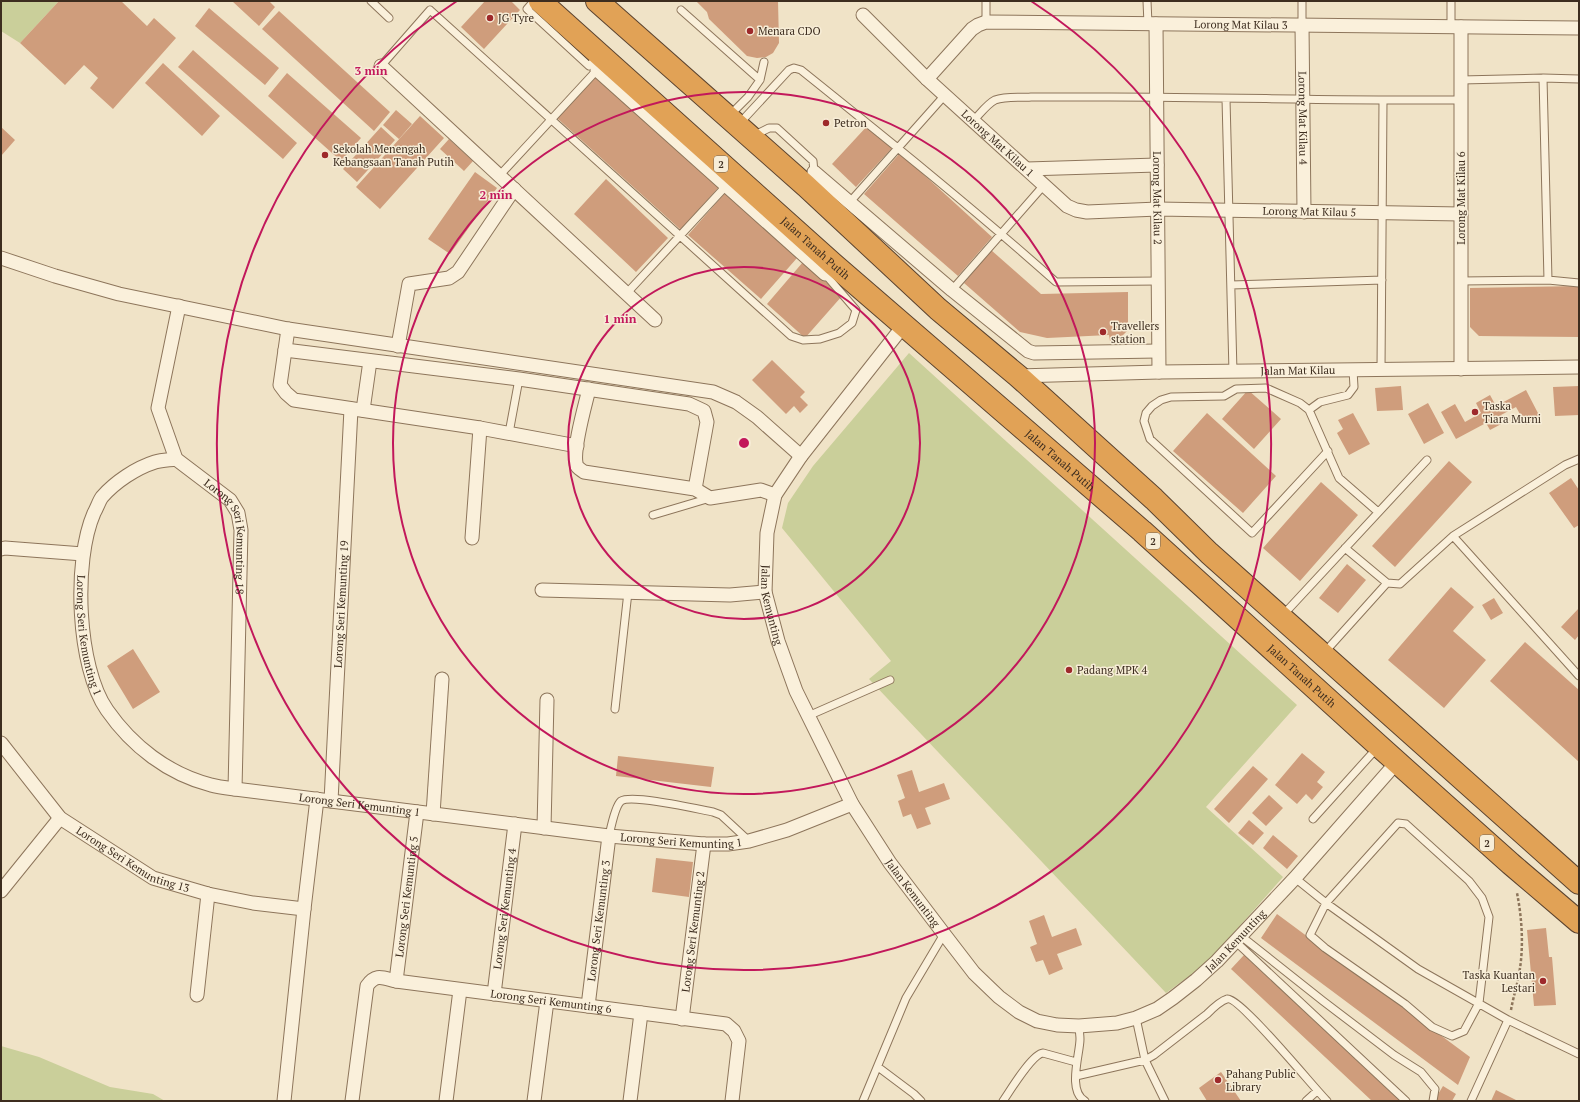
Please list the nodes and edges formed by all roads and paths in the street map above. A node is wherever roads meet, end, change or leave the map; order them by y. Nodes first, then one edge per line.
1 (371, 1) edge
2 (534, 1) edge
3 (540, 1) edge
4 (596, 1) edge
5 (986, 1) edge
6 (1147, 1) edge
7 (1302, 1) edge
8 (1451, 1) edge
9 (681, 10) dead end
10 (862, 15) dead end
11 (389, 18) dead end
12 (986, 22) junction
13 (1152, 24) junction
14 (1302, 25) junction
15 (1456, 27) junction
16 (1579, 28) edge
17 (598, 62) junction
18 (764, 62) dead end
19 (381, 66) joint
20 (1543, 78) junction
21 (927, 79) junction
22 (1579, 79) edge
23 (760, 80) junction
24 (1461, 80) junction
25 (945, 95) junction
26 (1157, 97) junction
27 (1303, 98) junction
28 (1226, 99) junction
29 (1461, 100) junction
30 (1383, 101) junction
31 (551, 119) junction
32 (973, 120) junction
33 (739, 127) junction
34 (898, 148) junction
35 (1157, 165) junction
36 (1027, 169) junction
37 (499, 176) junction
38 (810, 179) junction
39 (1044, 185) junction
40 (726, 186) junction
41 (514, 189) junction
42 (849, 203) junction
43 (1158, 209) junction
44 (1229, 210) junction
45 (1304, 212) junction
46 (1382, 213) junction
47 (1461, 214) junction
48 (1002, 234) junction
49 (680, 236) junction
50 (1, 258) edge
51 (829, 269) junction
52 (1382, 280) junction
53 (1548, 280) junction
54 (1158, 281) junction
55 (1461, 281) junction
56 (1579, 283) edge
57 (1231, 285) junction
58 (952, 290) junction
59 (626, 294) junction
60 (179, 306) junction
61 (938, 309) junction
62 (655, 320) dead end
63 (904, 325) junction
64 (288, 329) junction
65 (398, 346) junction
66 (284, 350) junction
67 (1158, 351) junction
68 (370, 361) junction
69 (1579, 367) edge
70 (1381, 369) junction
71 (1462, 369) junction
72 (1353, 370) junction
73 (1158, 372) junction
74 (1233, 372) junction
75 (1018, 376) junction
76 (519, 379) junction
77 (589, 389) junction
78 (357, 410) junction
79 (1310, 410) junction
80 (480, 428) junction
81 (509, 433) junction
82 (577, 446) junction
83 (1328, 451) junction
84 (801, 456) junction
85 (176, 459) junction
86 (1579, 459) edge
87 (1427, 460) dead end
88 (695, 489) junction
89 (775, 495) junction
90 (710, 498) junction
91 (1378, 512) junction
92 (653, 515) dead end
93 (1453, 536) junction
94 (472, 538) dead end
95 (1345, 548) junction
96 (1, 549) edge
97 (83, 554) junction
98 (1387, 583) junction
99 (542, 590) dead end
100 (628, 592) junction
101 (765, 592) junction
102 (1281, 617) junction
103 (1323, 654) junction
104 (1579, 676) edge
105 (442, 679) dead end
106 (890, 680) dead end
107 (547, 700) dead end
108 (615, 709) dead end
109 (808, 716) junction
110 (1, 745) edge
111 (1378, 746) junction
112 (1397, 762) junction
113 (234, 789) junction
114 (316, 799) junction
115 (331, 801) junction
116 (852, 804) junction
117 (417, 812) junction
118 (433, 814) junction
119 (60, 818) junction
120 (1314, 818) dead end
121 (515, 824) junction
122 (544, 828) junction
123 (609, 836) junction
124 (749, 841) junction
125 (704, 844) junction
126 (1511, 864) junction
127 (1295, 878) junction
128 (1579, 883) edge
129 (1, 891) edge
130 (208, 894) junction
131 (1326, 903) junction
132 (304, 909) junction
133 (1579, 922) edge
134 (944, 934) junction
135 (1238, 939) junction
136 (396, 981) junction
137 (460, 990) junction
138 (494, 994) junction
139 (197, 995) dead end
140 (547, 1001) junction
141 (1479, 1003) junction
142 (588, 1006) junction
143 (641, 1013) junction
144 (1136, 1018) junction
145 (682, 1019) junction
146 (1508, 1020) junction
147 (1079, 1026) junction
148 (1579, 1054) edge
149 (1145, 1060) junction
150 (1076, 1062) junction
151 (878, 1067) junction
152 (1076, 1076) junction
153 (1316, 1091) junction
154 (865, 1100) edge
155 (284, 1101) edge
156 (352, 1101) edge
157 (446, 1101) edge
158 (534, 1101) edge
159 (630, 1101) edge
160 (732, 1101) edge
161 (921, 1101) edge
162 (1003, 1101) edge
163 (1084, 1101) edge
164 (1165, 1101) edge
165 (1306, 1101) edge
166 (1327, 1101) edge
167 (1406, 1101) edge
168 (1433, 1101) edge
169 (1471, 1101) edge

1 - 11 lane
2 - 17 lane
3 - 17 highway, Jalan Tanah Putih / 2
4 - 33 highway
5 - 12 lane
6 - 13 lane
7 - 14 lane
8 - 15 lane
9 - 23 lane
10 - 21 street, Lorong Mat Kilau 1
12 - 13 street, Lorong Mat Kilau 3
12 - 21 street, Lorong Mat Kilau 3
13 - 14 street, Lorong Mat Kilau 3
13 - 26 street, Lorong Mat Kilau 2
14 - 15 street, Lorong Mat Kilau 3
14 - 27 street, Lorong Mat Kilau 4
15 - 16 street, Lorong Mat Kilau 3
15 - 24 street, Lorong Mat Kilau 6
17 - 31 lane
17 - 40 street
17 - 51 highway, Jalan Tanah Putih / 2
18 - 23 lane
19 - 31 lane
19 - 37 street
20 - 22 lane
20 - 24 lane
20 - 53 lane
21 - 25 street, Lorong Mat Kilau 1
23 - 33 lane
24 - 29 street, Lorong Mat Kilau 6
25 - 32 street, Lorong Mat Kilau 1
25 - 34 lane
26 - 28 lane
26 - 32 lane
26 - 35 street, Lorong Mat Kilau 2
27 - 28 lane
27 - 30 lane
27 - 45 street, Lorong Mat Kilau 4
28 - 44 lane
29 - 30 lane
29 - 47 street, Lorong Mat Kilau 6
30 - 46 lane
31 - 37 lane
31 - 49 lane
32 - 36 street, Lorong Mat Kilau 1
33 - 34 lane
33 - 38 highway
34 - 42 lane
34 - 48 lane
35 - 36 street
35 - 43 street, Lorong Mat Kilau 2
36 - 39 street, Lorong Mat Kilau 1
37 - 41 street
38 - 42 street
38 - 61 highway
39 - 43 street, Lorong Mat Kilau 1
39 - 48 lane
40 - 49 lane
40 - 51 street
41 - 59 street
41 - 65 street
42 - 58 street
43 - 44 street, Lorong Mat Kilau 5
43 - 54 street, Lorong Mat Kilau 2
44 - 45 street, Lorong Mat Kilau 5
44 - 57 lane
45 - 46 street, Lorong Mat Kilau 5
46 - 47 street, Lorong Mat Kilau 5
46 - 52 lane
47 - 55 street, Lorong Mat Kilau 6
48 - 54 lane
48 - 58 lane
49 - 51 lane
49 - 59 lane
50 - 60 street
51 - 63 highway, Jalan Tanah Putih / 2
52 - 57 lane
52 - 70 lane
53 - 55 lane
53 - 56 lane
54 - 67 street, Lorong Mat Kilau 2
55 - 71 street, Lorong Mat Kilau 6
57 - 74 lane
58 - 61 street
58 - 67 street
59 - 62 street
60 - 64 street
60 - 85 street
61 - 75 highway
63 - 84 street, Jalan Kemunting
63 - 111 highway, Jalan Tanah Putih / 2
64 - 65 street
64 - 66 street
65 - 84 street
66 - 68 street
66 - 78 street
67 - 73 street, Lorong Mat Kilau 2
68 - 76 street
68 - 78 street, Lorong Seri Kemunting 19
69 - 71 street, Jalan Mat Kilau
70 - 71 street, Jalan Mat Kilau
70 - 72 street, Jalan Mat Kilau
72 - 74 street, Jalan Mat Kilau
72 - 79 lane
73 - 74 street, Jalan Mat Kilau
73 - 75 street, Jalan Mat Kilau
75 - 102 highway
76 - 77 street
76 - 81 lane
77 - 82 street
77 - 88 street
78 - 80 street
78 - 115 street, Lorong Seri Kemunting 19
79 - 83 lane
79 - 83 lane
80 - 81 street
80 - 94 street
81 - 82 street
82 - 88 street
83 - 91 lane
84 - 89 street, Jalan Kemunting
85 - 97 street, Lorong Seri Kemunting 1
85 - 113 street, Lorong Seri Kemunting 18
86 - 93 lane
87 - 91 lane
88 - 90 street
89 - 90 street
89 - 101 street, Jalan Kemunting
90 - 92 lane
91 - 95 lane
93 - 98 lane
93 - 104 lane
95 - 98 lane
95 - 102 lane
96 - 97 street
97 - 113 street, Lorong Seri Kemunting 1
98 - 103 lane
99 - 100 street
100 - 101 street
100 - 108 lane
101 - 109 street, Jalan Kemunting
102 - 103 highway
103 - 128 highway
105 - 118 street
106 - 109 lane
107 - 122 street
109 - 116 street, Jalan Kemunting
110 - 119 street, Lorong Seri Kemunting 13
111 - 112 highway, Jalan Tanah Putih / 2
111 - 120 lane
112 - 126 highway, Jalan Tanah Putih / 2
112 - 127 street, Jalan Kemunting
113 - 114 street, Lorong Seri Kemunting 1
114 - 115 street, Lorong Seri Kemunting 1
114 - 132 street
115 - 117 street, Lorong Seri Kemunting 1
116 - 124 street, Lorong Seri Kemunting 1
116 - 134 street, Jalan Kemunting
117 - 118 street, Lorong Seri Kemunting 1
117 - 136 street, Lorong Seri Kemunting 5
118 - 121 street, Lorong Seri Kemunting 1
119 - 129 street
119 - 130 street, Lorong Seri Kemunting 13
121 - 122 street, Lorong Seri Kemunting 1
121 - 138 street, Lorong Seri Kemunting 4
122 - 123 street, Lorong Seri Kemunting 1
123 - 124 lane
123 - 125 street, Lorong Seri Kemunting 1
123 - 142 street, Lorong Seri Kemunting 3
124 - 125 street, Lorong Seri Kemunting 1
125 - 145 street, Lorong Seri Kemunting 2
126 - 133 highway, Jalan Tanah Putih / 2
126 - 146 path
127 - 131 lane
127 - 135 street, Jalan Kemunting
130 - 132 street, Lorong Seri Kemunting 13
130 - 139 street
131 - 141 lane
131 - 141 lane
131 - 141 lane
132 - 155 street
134 - 147 street, Jalan Kemunting
134 - 151 lane
135 - 144 street, Jalan Kemunting
135 - 167 lane
135 - 168 lane
136 - 137 street, Lorong Seri Kemunting 6
136 - 156 street, Lorong Seri Kemunting 6
137 - 138 street, Lorong Seri Kemunting 6
137 - 157 street
138 - 140 street, Lorong Seri Kemunting 6
140 - 142 street, Lorong Seri Kemunting 6
140 - 158 street
141 - 146 lane
142 - 143 street, Lorong Seri Kemunting 6
143 - 145 street, Lorong Seri Kemunting 6
143 - 159 street
144 - 147 street, Jalan Kemunting
144 - 149 lane
145 - 160 street, Lorong Seri Kemunting 6
146 - 148 lane
146 - 169 lane
147 - 150 lane
149 - 152 lane
149 - 153 lane
149 - 164 lane
150 - 152 lane
150 - 162 lane
151 - 154 lane
151 - 161 lane
152 - 163 lane
153 - 165 lane
153 - 166 lane

